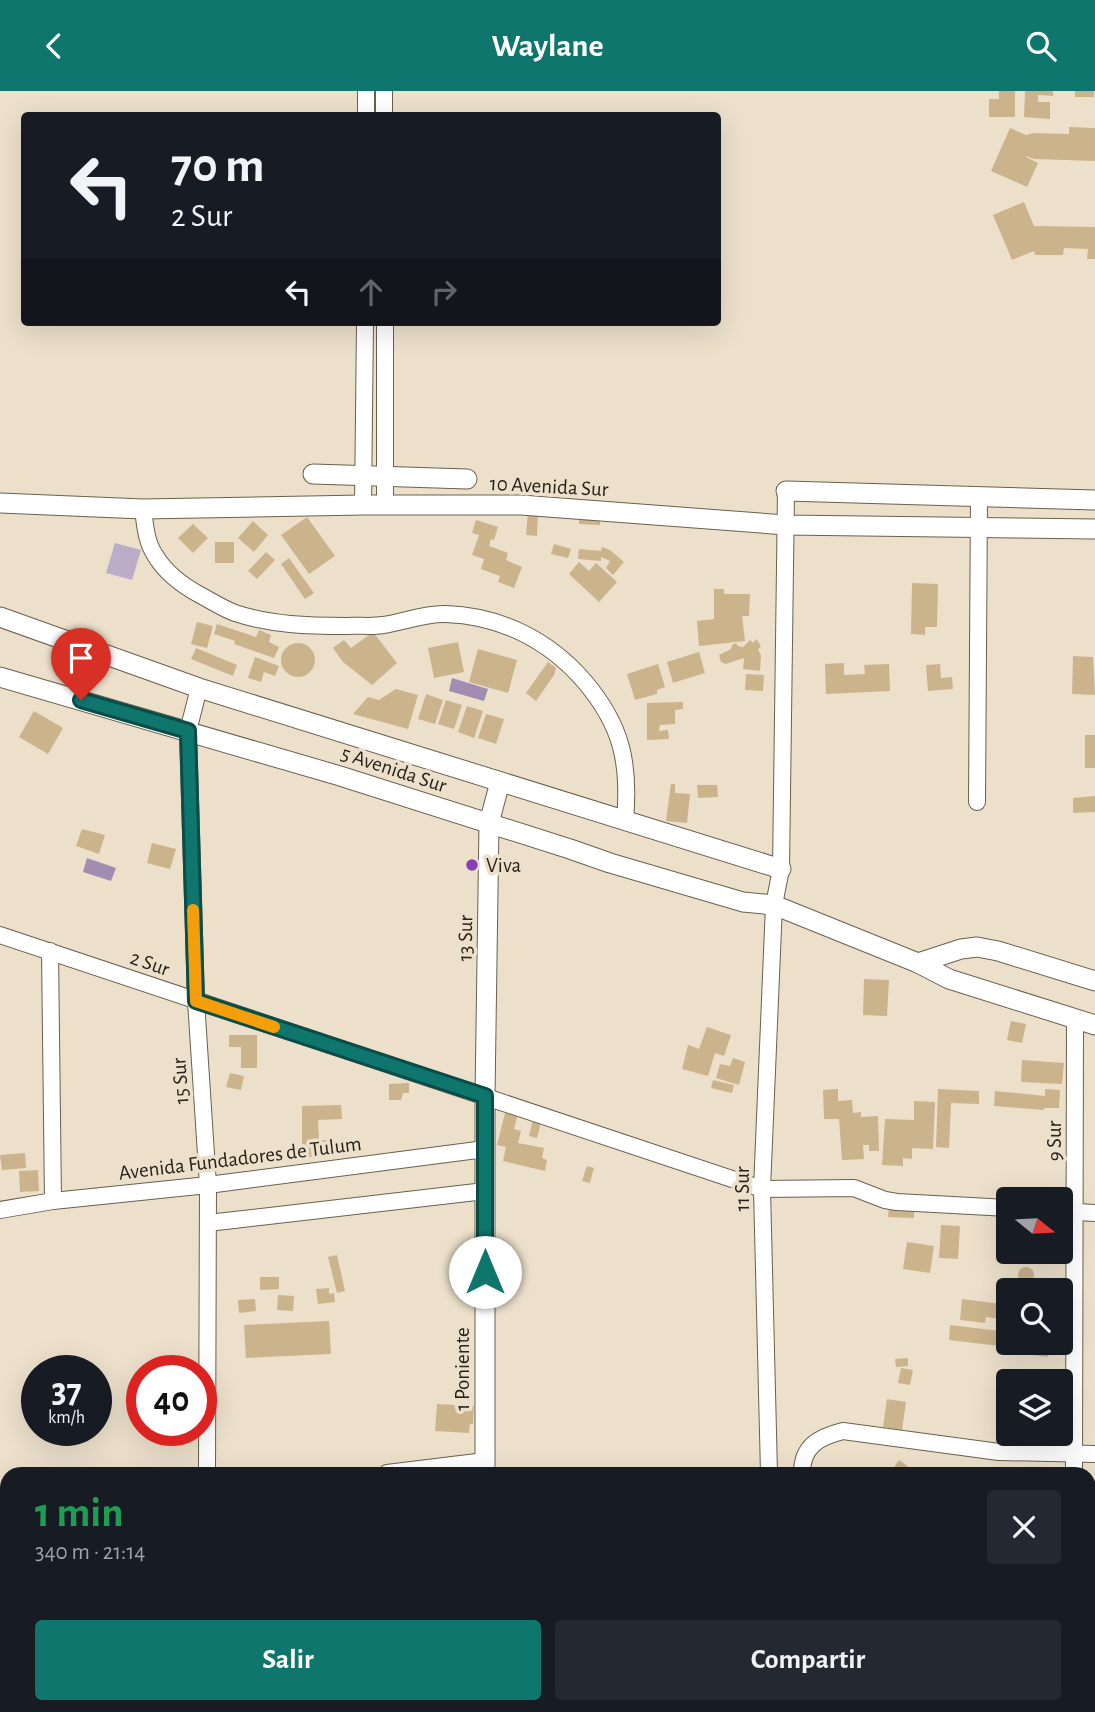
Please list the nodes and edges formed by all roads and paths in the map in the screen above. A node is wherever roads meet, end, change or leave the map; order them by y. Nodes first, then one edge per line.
1 (366, 91) edge
2 (384, 91) edge
3 (366, 112) edge
4 (384, 112) edge
5 (365, 326) edge
6 (385, 326) edge
7 (313, 474) dead end
8 (363, 475) junction
9 (386, 476) junction
10 (467, 479) dead end
11 (786, 491) joint
12 (979, 498) junction
13 (1095, 500) edge
14 (0, 503) edge
15 (363, 505) junction
16 (385, 505) junction
17 (144, 509) junction
18 (786, 525) junction
19 (980, 527) junction
20 (1095, 529) edge
21 (0, 617) edge
22 (0, 677) edge
23 (200, 688) junction
24 (188, 731) junction
25 (500, 782) junction
26 (977, 802) dead end
27 (625, 820) junction
28 (489, 824) junction
29 (781, 869) junction
30 (774, 905) junction
31 (0, 935) edge
32 (50, 951) junction
33 (918, 963) junction
34 (1095, 981) edge
35 (196, 1001) junction
36 (1075, 1019) junction
37 (1095, 1025) edge
38 (485, 1096) junction
39 (485, 1149) junction
40 (208, 1185) junction
41 (1069, 1187) edge
42 (762, 1189) junction
43 (485, 1191) junction
44 (53, 1201) junction
45 (996, 1207) edge
46 (0, 1210) edge
47 (1073, 1211) edge
48 (1095, 1213) edge
49 (208, 1223) junction
50 (1069, 1264) edge
51 (1074, 1453) junction
52 (1095, 1454) edge
53 (207, 1467) edge
54 (485, 1467) edge
55 (769, 1467) edge
56 (802, 1467) edge
57 (1074, 1467) edge

1 - 3 street
2 - 4 street
5 - 8 street
6 - 9 street
7 - 8 street
8 - 9 street
8 - 15 street
9 - 10 street
9 - 16 street
11 - 12 street
11 - 18 street, 11 Sur
12 - 13 street
12 - 19 street
14 - 17 street, 10 Avenida Sur
15 - 16 street, 10 Avenida Sur
15 - 17 street, 10 Avenida Sur
16 - 18 street, 10 Avenida Sur
17 - 27 street
18 - 19 street, 10 Avenida Sur
18 - 29 street, 11 Sur
19 - 20 street, 10 Avenida Sur
19 - 26 street
21 - 23 street
22 - 24 street, 5 Avenida Sur
23 - 24 street, 15 Sur
23 - 25 street
24 - 28 street, 5 Avenida Sur
24 - 35 street, 15 Sur
25 - 27 street
25 - 28 street, 13 Sur
27 - 29 street
28 - 30 street, 5 Avenida Sur
28 - 38 street, 13 Sur
29 - 30 street, 11 Sur
30 - 33 street, 5 Avenida Sur
30 - 42 street, 11 Sur
31 - 32 street, 2 Sur
32 - 35 street, 2 Sur
32 - 44 street
33 - 34 street
33 - 36 street, 5 Avenida Sur
35 - 38 street, 2 Sur
35 - 40 street, 15 Sur
36 - 37 street, 5 Avenida Sur
36 - 41 street, 9 Sur
38 - 39 street, 1 Poniente
38 - 42 street, 2 Sur
39 - 40 street, Avenida Fundadores de Tulum
39 - 43 street, 1 Poniente
40 - 44 street, Avenida Fundadores de Tulum
40 - 49 street, 15 Sur
42 - 45 street, 2 Sur
42 - 55 street, 11 Sur
43 - 49 street
43 - 54 street, 1 Poniente
44 - 46 street, Avenida Fundadores de Tulum
47 - 48 street
49 - 53 street, 15 Sur
50 - 51 street, 9 Sur
51 - 52 street
51 - 56 street
51 - 57 street, 9 Sur

